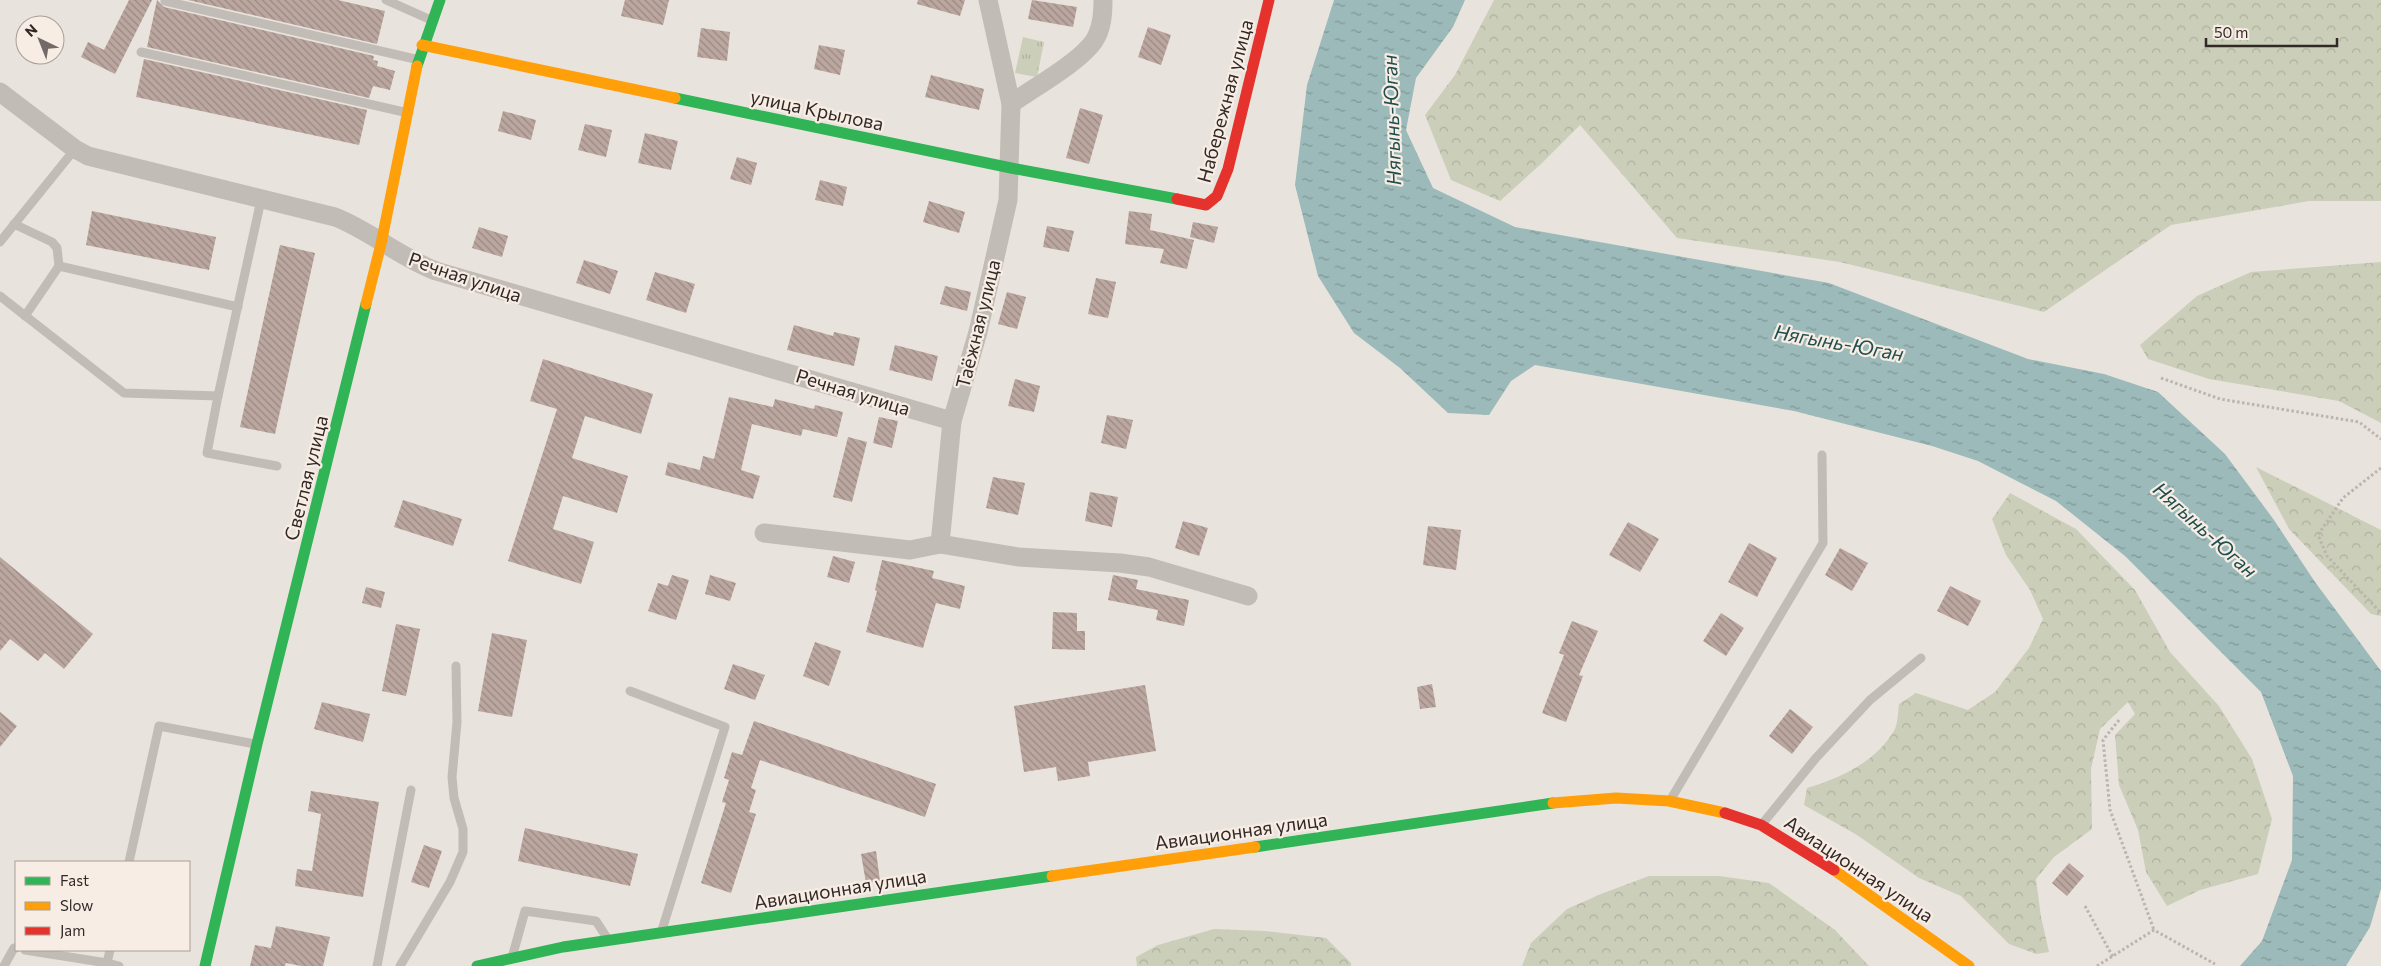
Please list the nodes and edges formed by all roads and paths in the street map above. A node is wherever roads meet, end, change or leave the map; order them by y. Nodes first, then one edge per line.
1 (386, 0) edge
2 (440, 0) edge
3 (988, 0) edge
4 (1104, 0) edge
5 (1269, 0) edge
6 (165, 1) edge
7 (431, 20) junction
8 (422, 45) junction
9 (142, 52) dead end
10 (418, 59) junction
11 (3, 98) edge
12 (1011, 104) junction
13 (407, 112) junction
14 (75, 149) junction
15 (1011, 168) junction
16 (262, 200) junction
17 (1206, 205) joint
18 (14, 224) junction
19 (0, 242) edge
20 (381, 244) junction
21 (59, 266) junction
22 (0, 296) edge
23 (238, 307) junction
24 (26, 316) junction
25 (2161, 378) dead end
26 (218, 396) junction
27 (952, 422) junction
28 (2381, 439) edge
29 (1822, 455) dead end
30 (277, 466) dead end
31 (2381, 468) edge
32 (764, 533) dead end
33 (940, 544) junction
34 (1248, 596) dead end
35 (2381, 613) edge
36 (1921, 658) dead end
37 (456, 666) dead end
38 (630, 691) dead end
39 (2119, 720) dead end
40 (257, 744) junction
41 (410, 790) dead end
42 (1669, 801) junction
43 (1762, 825) junction
44 (129, 861) edge
45 (2085, 906) dead end
46 (2154, 930) junction
47 (662, 932) junction
48 (608, 940) junction
49 (15, 948) edge
50 (40, 951) edge
51 (110, 951) edge
52 (69, 953) edge
53 (512, 957) junction
54 (2113, 957) junction
55 (107, 964) junction
56 (2215, 964) dead end
57 (4, 966) edge
58 (119, 966) edge
59 (205, 966) edge
60 (377, 966) edge
61 (400, 966) edge
62 (477, 966) edge
63 (1969, 966) edge
64 (2097, 966) edge

1 - 7 lane
2 - 7 street, Светлая улица
3 - 12 street, Таёжная улица
4 - 12 street
5 - 17 street, Набережная улица
6 - 10 lane
7 - 8 street, Светлая улица
8 - 10 street, Светлая улица
8 - 15 street, улица Крылова
9 - 13 lane
10 - 13 street, Светлая улица
11 - 14 street, Речная улица
12 - 15 street, Таёжная улица
13 - 20 street, Светлая улица
14 - 16 street, Речная улица
14 - 18 lane
15 - 17 street, улица Крылова
15 - 27 street, Таёжная улица
16 - 20 street, Речная улица
16 - 23 lane
18 - 19 lane
18 - 21 lane
20 - 27 street, Речная улица
20 - 40 street, Светлая улица
21 - 23 lane
21 - 24 lane
22 - 24 lane
23 - 26 lane
24 - 26 lane
25 - 28 path
26 - 30 lane
27 - 33 street, Таёжная улица
29 - 42 lane
31 - 35 path
32 - 33 street
33 - 34 street
36 - 43 lane
37 - 61 lane
38 - 47 lane
39 - 46 path
40 - 44 lane
40 - 59 street, Светлая улица
41 - 60 lane
42 - 43 street, Авиационная улица
42 - 47 street, Авиационная улица
43 - 63 street, Авиационная улица
45 - 54 path
46 - 54 path
46 - 56 path
47 - 48 street, Авиационная улица
48 - 53 street, Авиационная улица
48 - 53 lane
49 - 57 lane
50 - 52 lane
51 - 55 lane
52 - 55 lane
53 - 62 street, Авиационная улица
54 - 64 path
55 - 58 lane

